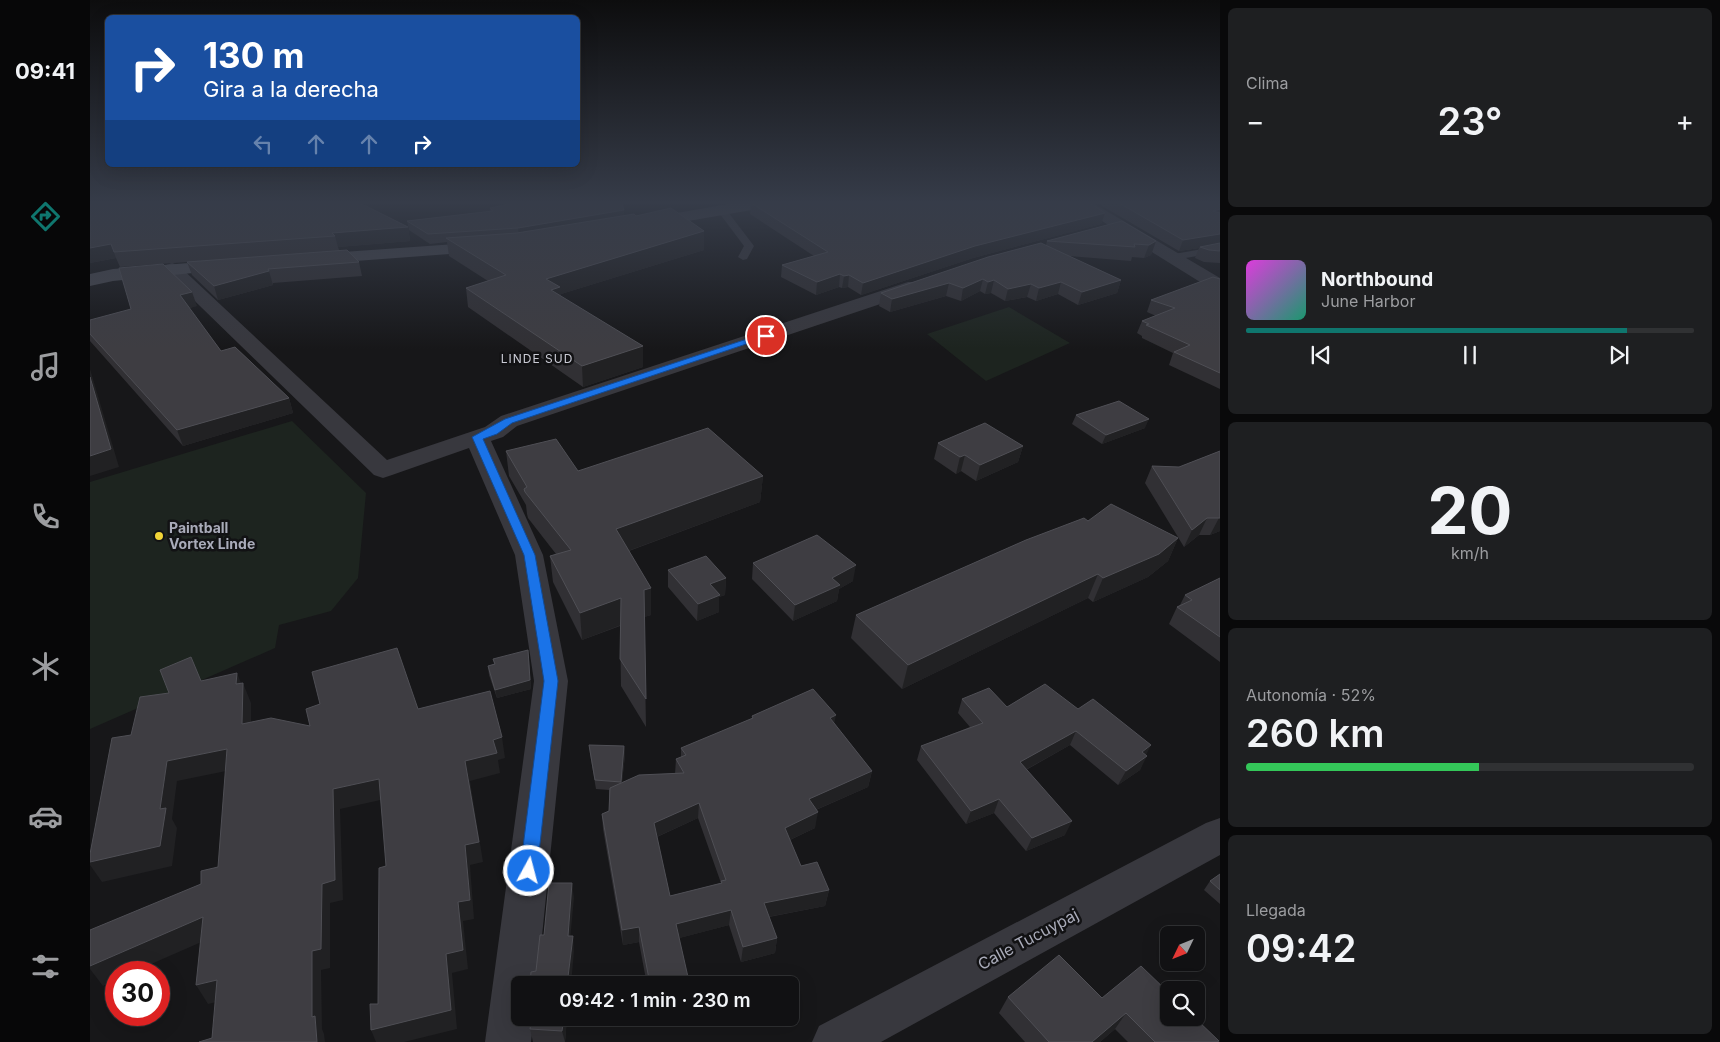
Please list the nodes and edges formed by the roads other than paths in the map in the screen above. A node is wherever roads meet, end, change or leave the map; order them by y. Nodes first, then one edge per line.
1 (419, 252) edge
2 (746, 252) edge
3 (1165, 252) edge
4 (1205, 252) edge
5 (1174, 257) junction
6 (743, 258) dead end
7 (298, 260) edge
8 (240, 264) edge
9 (172, 269) junction
10 (936, 279) edge
11 (90, 280) edge
12 (1220, 286) edge
13 (477, 437) junction
14 (1220, 835) edge
15 (508, 1042) edge
16 (835, 1042) edge

1 - 7 main road
2 - 6 lane
3 - 5 street
4 - 5 lane
5 - 12 street
8 - 9 main road
9 - 11 main road
9 - 13 street
10 - 13 street
13 - 15 street
14 - 16 street, Calle Tucuypaj

